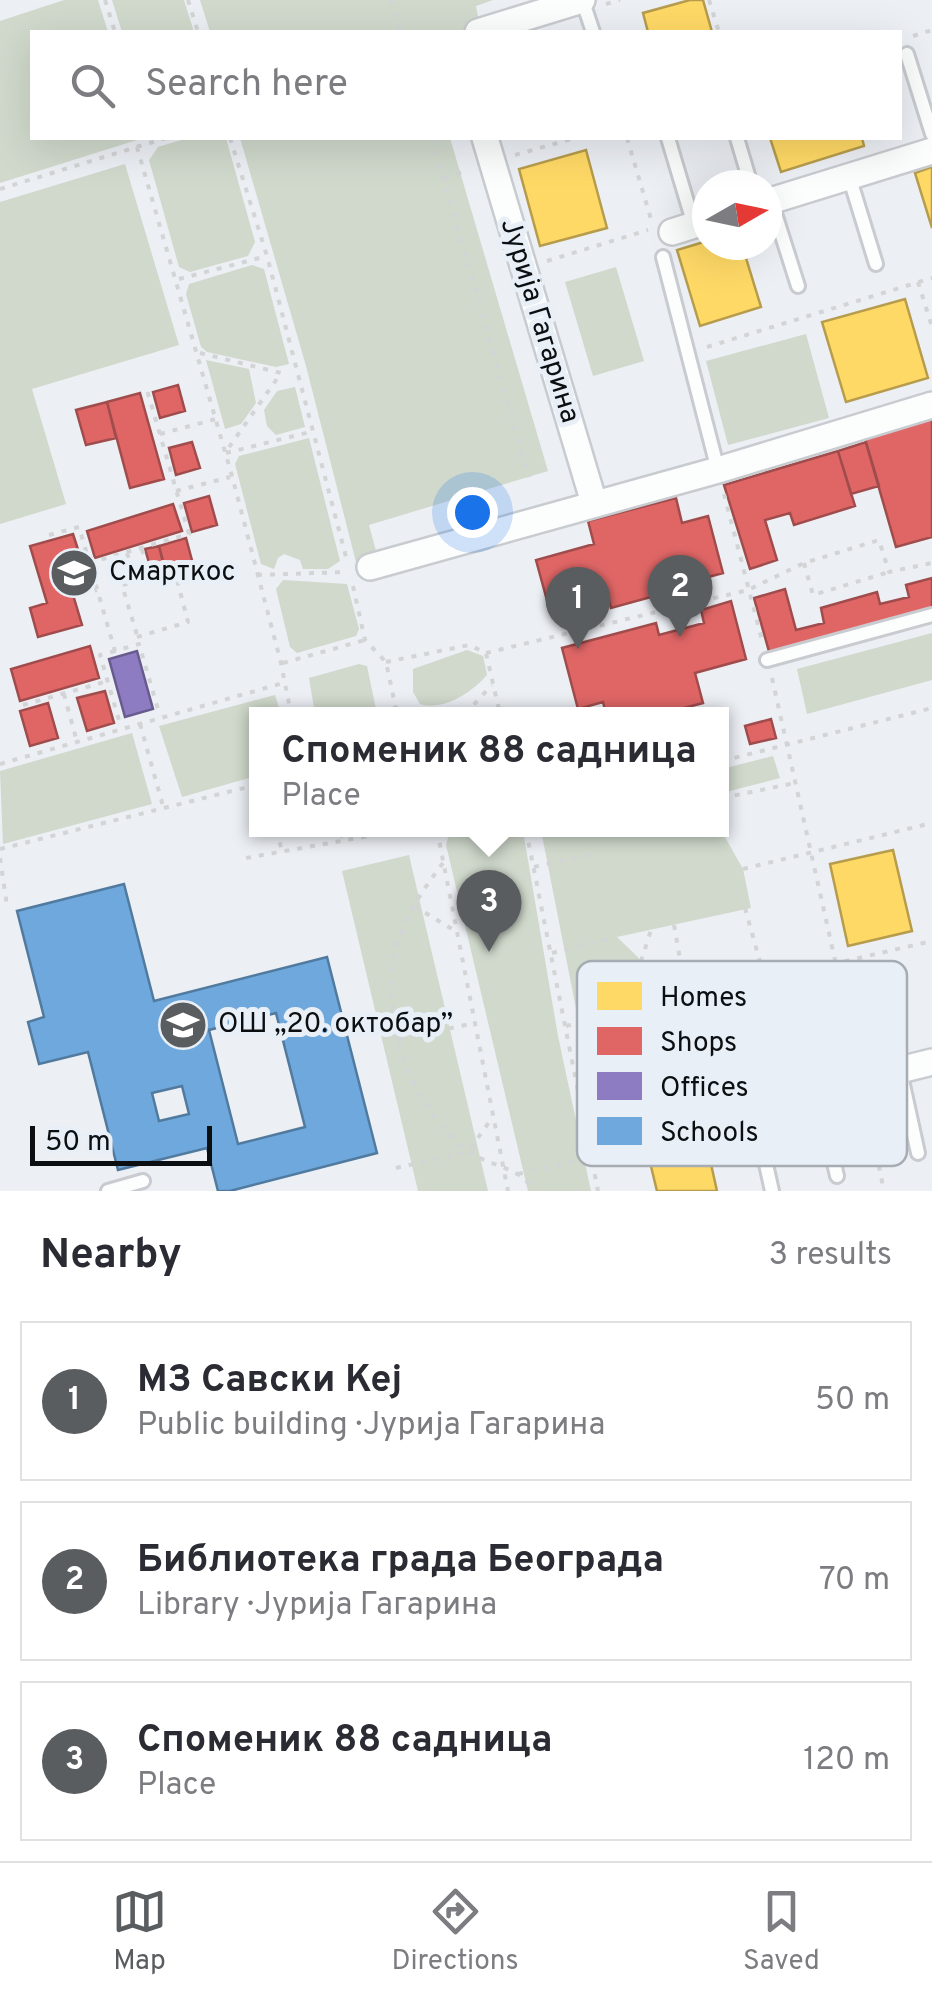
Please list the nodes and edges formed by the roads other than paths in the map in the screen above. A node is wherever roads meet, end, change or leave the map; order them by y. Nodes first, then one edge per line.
1 (583, 1) edge
2 (485, 30) edge
3 (592, 30) edge
4 (907, 54) dead end
5 (932, 134) edge
6 (669, 140) edge
7 (738, 140) edge
8 (488, 150) edge
9 (932, 150) edge
10 (751, 170) edge
11 (850, 176) junction
12 (782, 192) edge
13 (691, 226) edge
14 (782, 245) edge
15 (663, 257) dead end
16 (876, 264) dead end
17 (798, 286) dead end
18 (932, 405) edge
19 (718, 470) junction
20 (594, 503) junction
21 (360, 569) road end
22 (932, 615) edge
23 (767, 660) road end
24 (932, 1062) edge
25 (907, 1068) edge
26 (907, 1102) edge
27 (918, 1153) dead end
28 (766, 1166) edge
29 (835, 1166) edge
30 (837, 1176) dead end
31 (143, 1182) dead end
32 (108, 1191) edge
33 (772, 1191) edge

1 - 2 street
1 - 3 lane
4 - 5 lane
6 - 13 lane
7 - 10 lane
8 - 20 street, Јурија Гагарина
9 - 11 street
11 - 12 street
11 - 16 lane
14 - 17 lane
15 - 19 lane
18 - 19 street
19 - 20 street
20 - 21 street
22 - 23 lane
24 - 25 street
26 - 27 lane
28 - 33 lane
29 - 30 lane
31 - 32 lane

